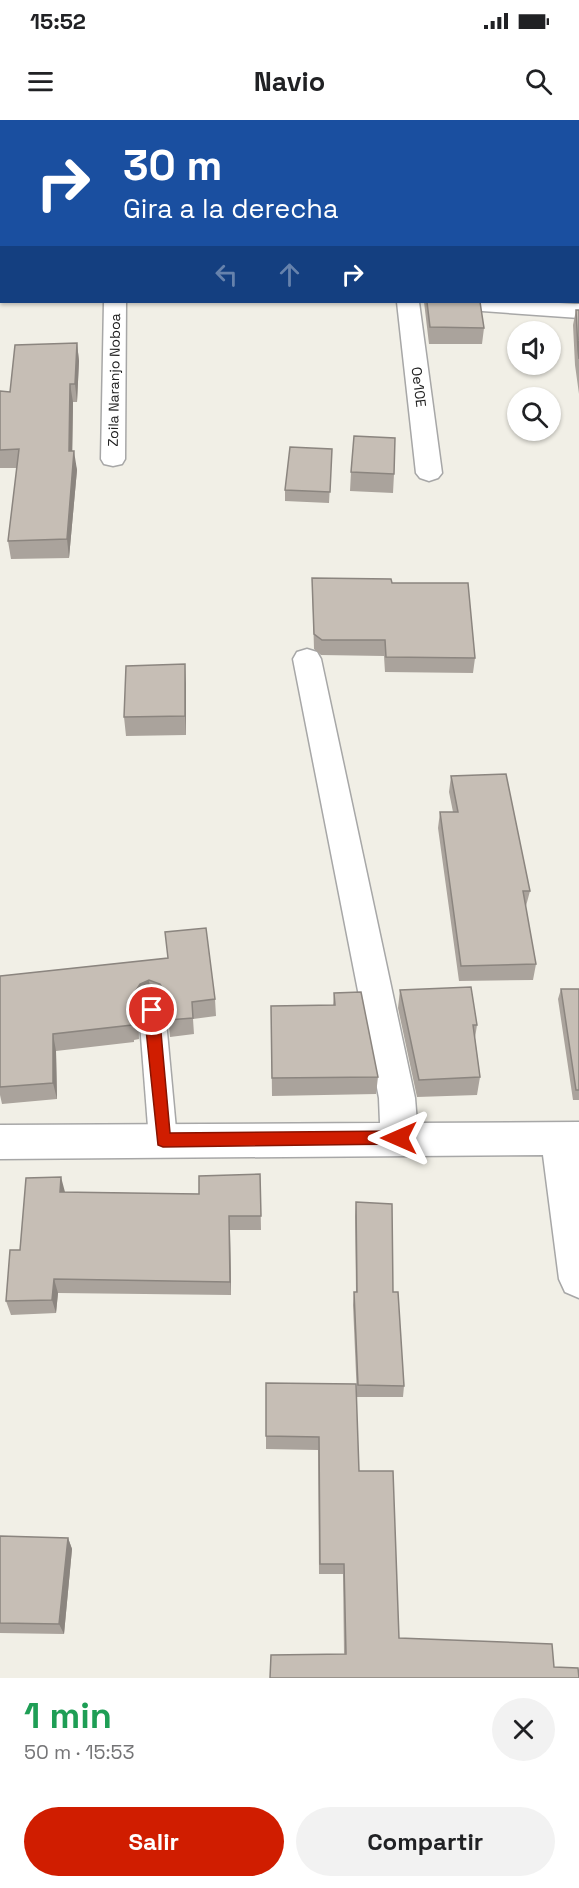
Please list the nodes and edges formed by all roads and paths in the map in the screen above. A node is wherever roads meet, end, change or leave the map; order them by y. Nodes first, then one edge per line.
1 (115, 303) edge
2 (408, 303) edge
3 (470, 303) edge
4 (579, 310) edge
5 (113, 459) dead end
6 (429, 473) dead end
7 (307, 659) dead end
8 (152, 1010) dead end
9 (399, 1138) junction
10 (569, 1138) edge
11 (163, 1140) junction
12 (0, 1142) edge
13 (579, 1279) edge

1 - 5 street, Zoila Naranjo Noboa
2 - 6 street, Oe10E
3 - 4 street
7 - 9 street
8 - 11 lane
9 - 10 street
9 - 11 street
10 - 13 street
11 - 12 street

